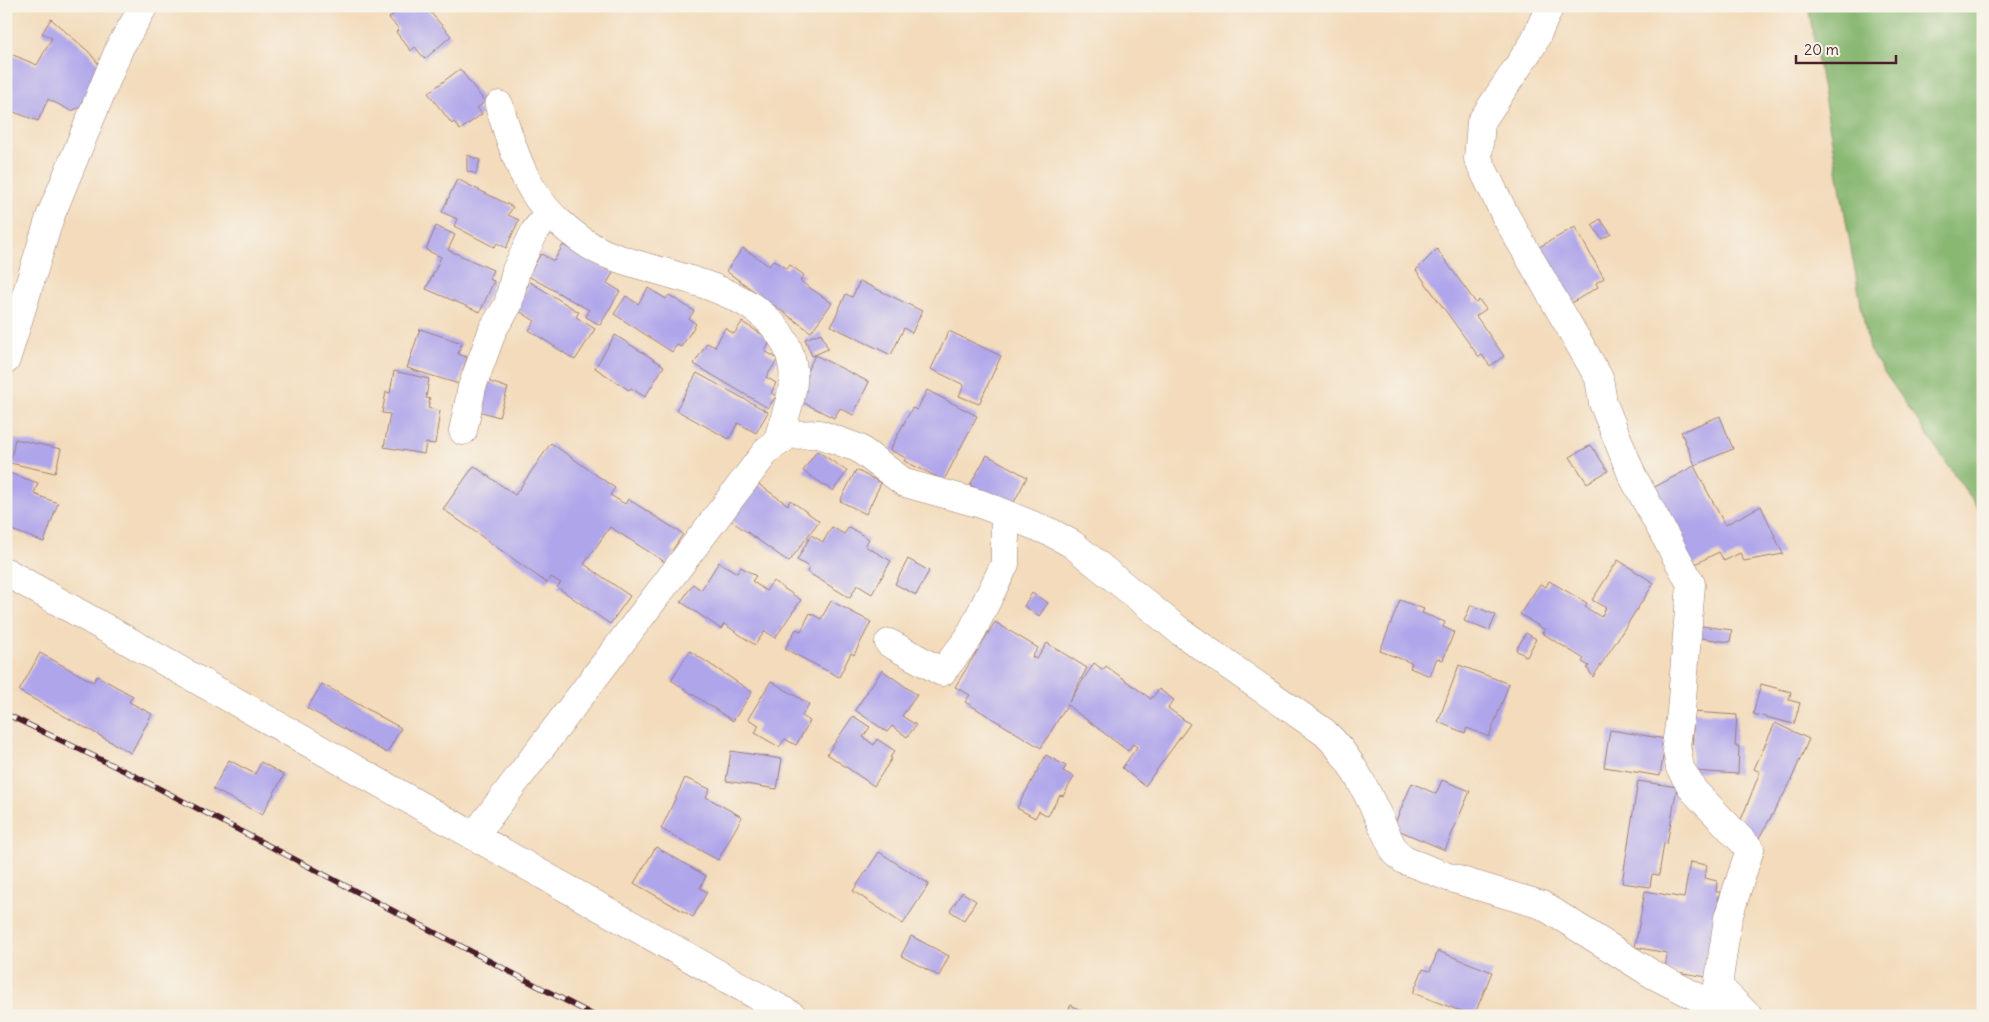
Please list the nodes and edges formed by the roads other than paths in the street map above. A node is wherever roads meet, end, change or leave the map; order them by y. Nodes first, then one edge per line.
1 (144, 6) edge
2 (1550, 6) edge
3 (499, 105) dead end
4 (549, 213) junction
5 (6, 360) edge
6 (463, 431) dead end
7 (777, 442) junction
8 (1005, 514) junction
9 (6, 572) edge
10 (889, 643) dead end
11 (474, 836) junction
12 (1715, 1006) junction
13 (793, 1016) edge
14 (1748, 1016) edge

1 - 5 street
2 - 12 street
3 - 4 street
4 - 6 street
4 - 7 street
7 - 8 street
7 - 11 street
8 - 10 street
8 - 12 street
9 - 11 street
11 - 13 street
12 - 14 street

